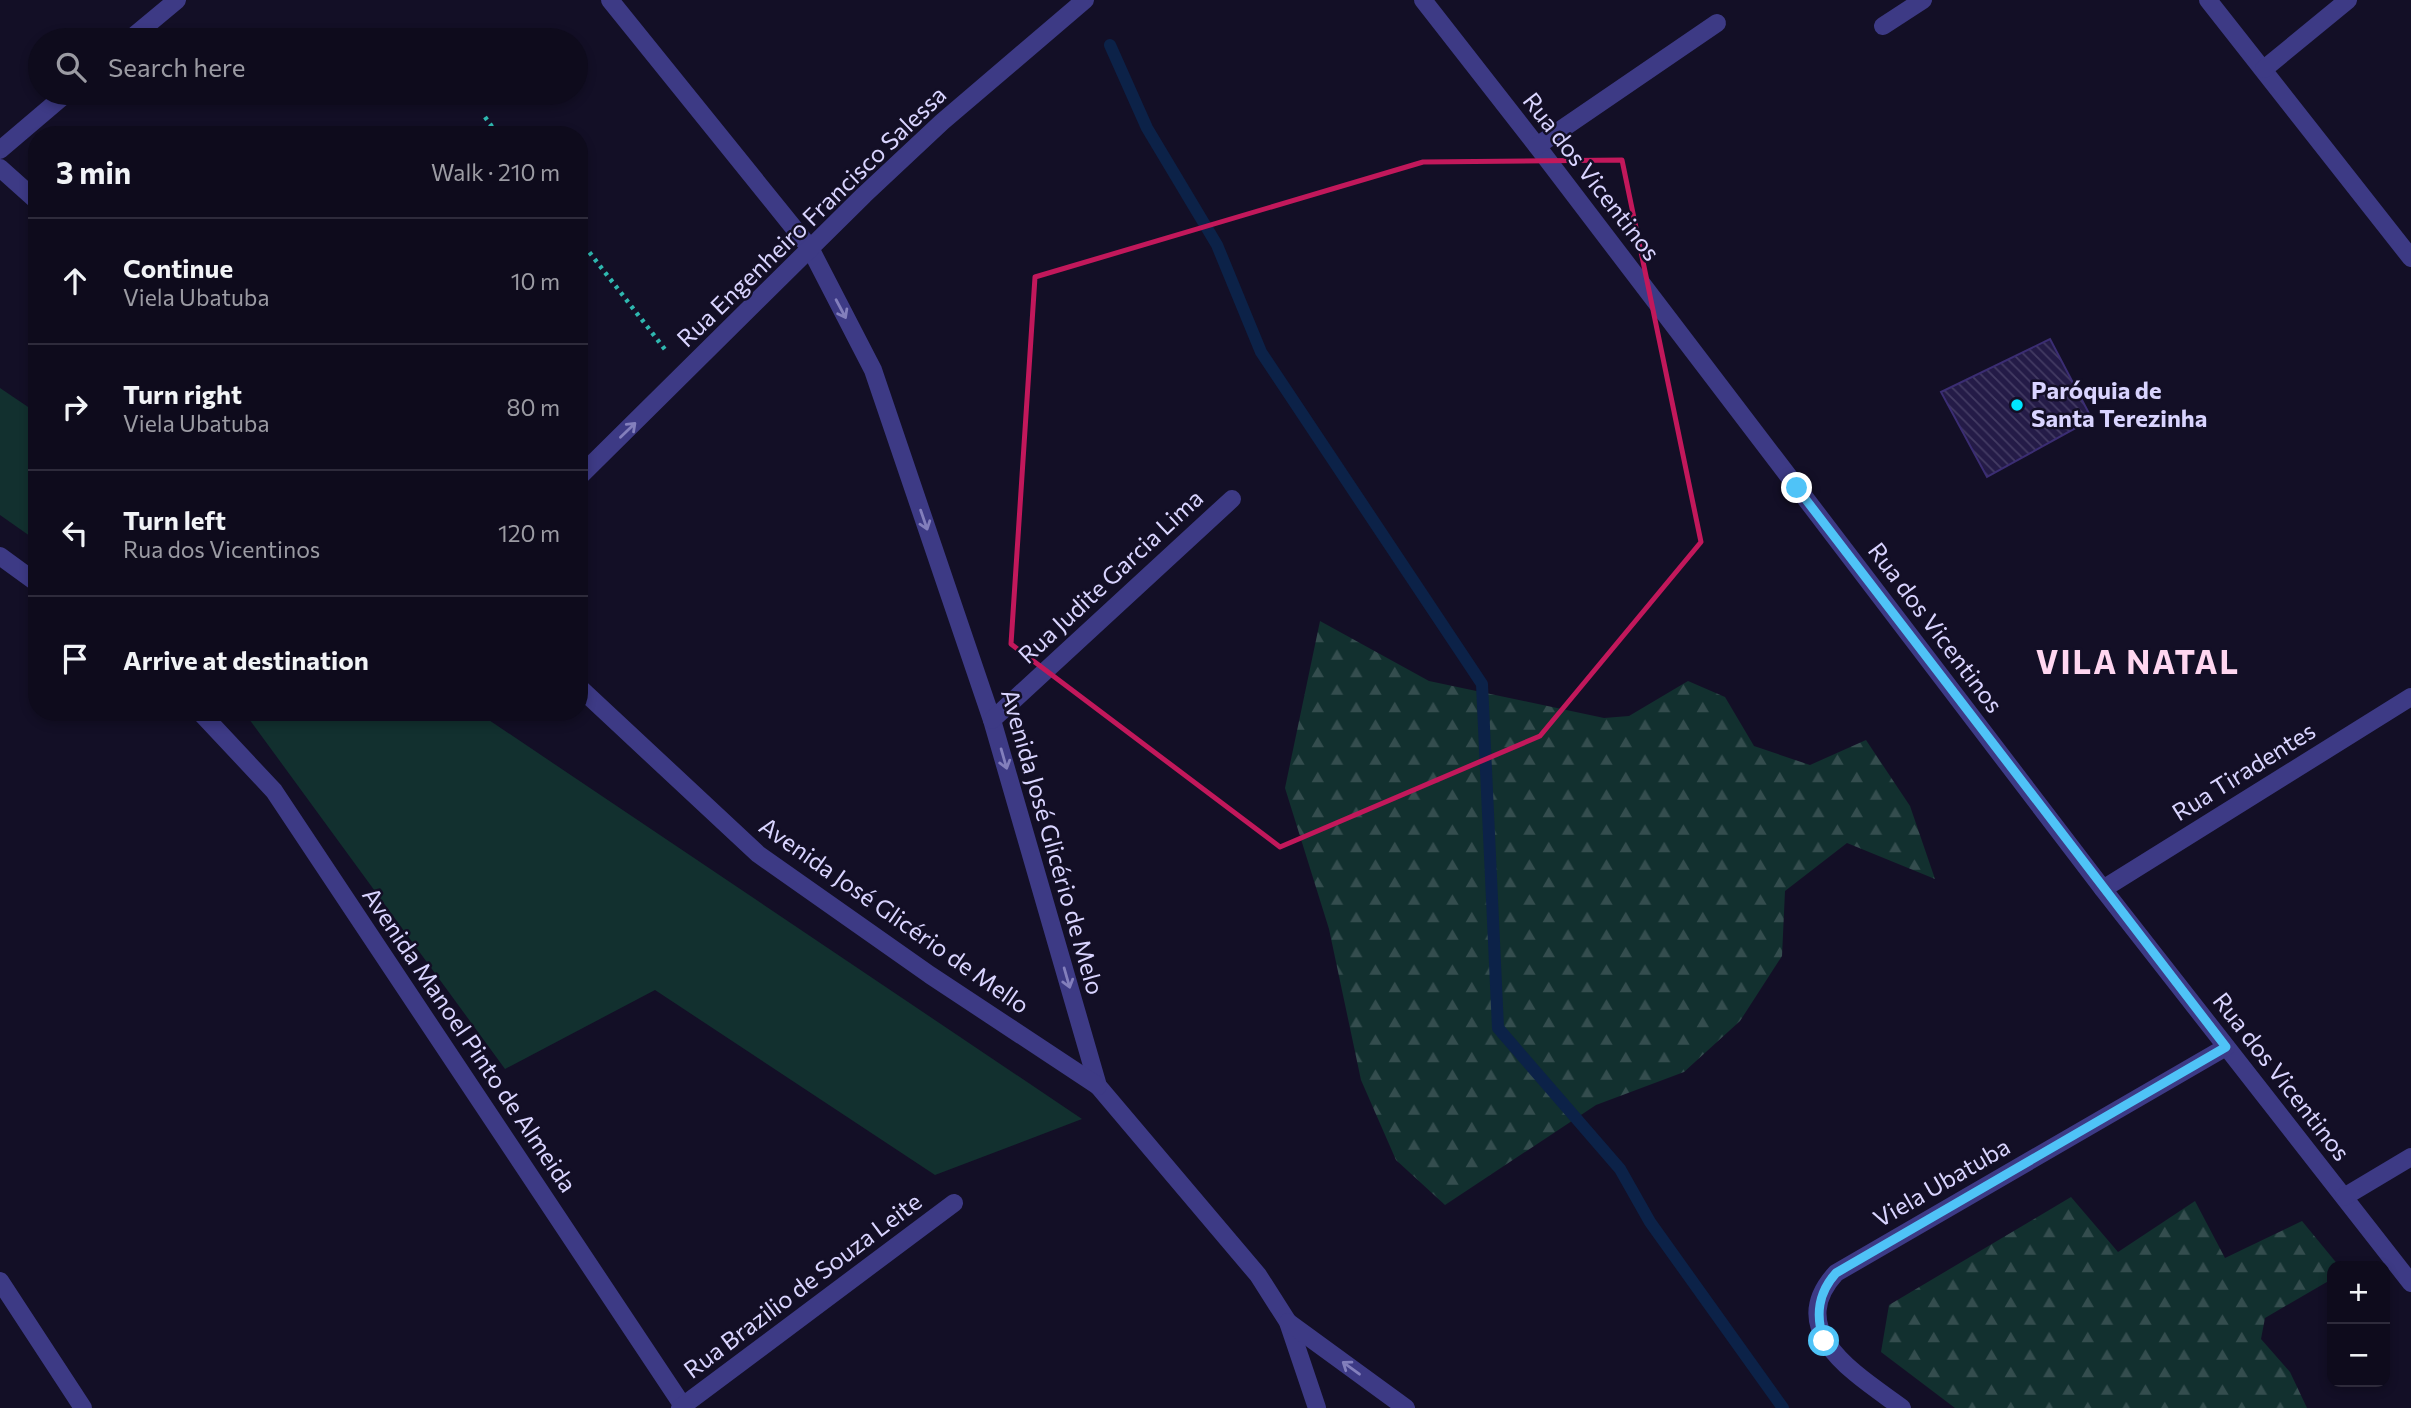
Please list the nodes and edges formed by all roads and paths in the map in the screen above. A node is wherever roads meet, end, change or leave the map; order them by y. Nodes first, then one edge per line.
1 (177, 0) edge
2 (1085, 0) edge
3 (1423, 0) edge
4 (1923, 0) edge
5 (2208, 0) edge
6 (2348, 0) edge
7 (617, 3) edge
8 (1717, 23) dead end
9 (1883, 26) dead end
10 (143, 28) edge
11 (2264, 69) junction
12 (53, 105) edge
13 (485, 117) dead end
14 (28, 126) edge
15 (28, 126) edge
16 (492, 126) edge
17 (1537, 145) junction
18 (0, 150) edge
19 (0, 168) edge
20 (28, 193) edge
21 (810, 248) junction
22 (588, 251) edge
23 (2411, 258) edge
24 (684, 375) junction
25 (588, 468) edge
26 (1232, 499) dead end
27 (0, 556) edge
28 (28, 576) edge
29 (588, 695) edge
30 (2411, 697) edge
31 (992, 720) junction
32 (208, 721) edge
33 (2103, 889) junction
34 (2226, 1047) junction
35 (1098, 1086) junction
36 (2411, 1157) edge
37 (2344, 1197) junction
38 (954, 1203) dead end
39 (0, 1281) edge
40 (2411, 1283) edge
41 (1288, 1322) junction
42 (682, 1407) edge
43 (83, 1408) edge
44 (1317, 1408) edge
45 (1406, 1408) edge
46 (1902, 1408) edge

1 - 10 street
2 - 21 street, Rua Engenheiro Francisco Salessa
3 - 17 street, Rua dos Vicentinos
4 - 9 street
5 - 11 street
6 - 11 street
7 - 21 street, Avenida José Glicério de Melo
8 - 17 street
11 - 23 street
12 - 15 street
13 - 16 path
14 - 18 street
17 - 33 street, Rua dos Vicentinos
19 - 20 street
21 - 24 street, Rua Engenheiro Francisco Salessa
21 -> 31 street, Avenida José Glicério de Melo
22 - 24 path
25 -> 24 street, Rua Engenheiro Francisco Salessa
26 - 31 street, Rua Judite Garcia Lima
27 - 28 street
29 - 35 street, Avenida José Glicério de Mello
30 - 33 street, Rua Tiradentes
31 -> 35 street, Avenida José Glicério de Melo
32 - 42 street, Avenida Manoel Pinto de Almeida
33 - 34 street, Rua dos Vicentinos
34 - 37 street, Rua dos Vicentinos
34 - 46 street, Viela Ubatuba
35 - 41 street, Avenida José Glicério de Melo
36 - 37 street
37 - 40 street, Rua dos Vicentinos
38 - 42 street, Rua Brazilio de Souza Leite
39 - 43 street
41 - 44 street, Avenida José Glicério de Melo
45 -> 41 street

